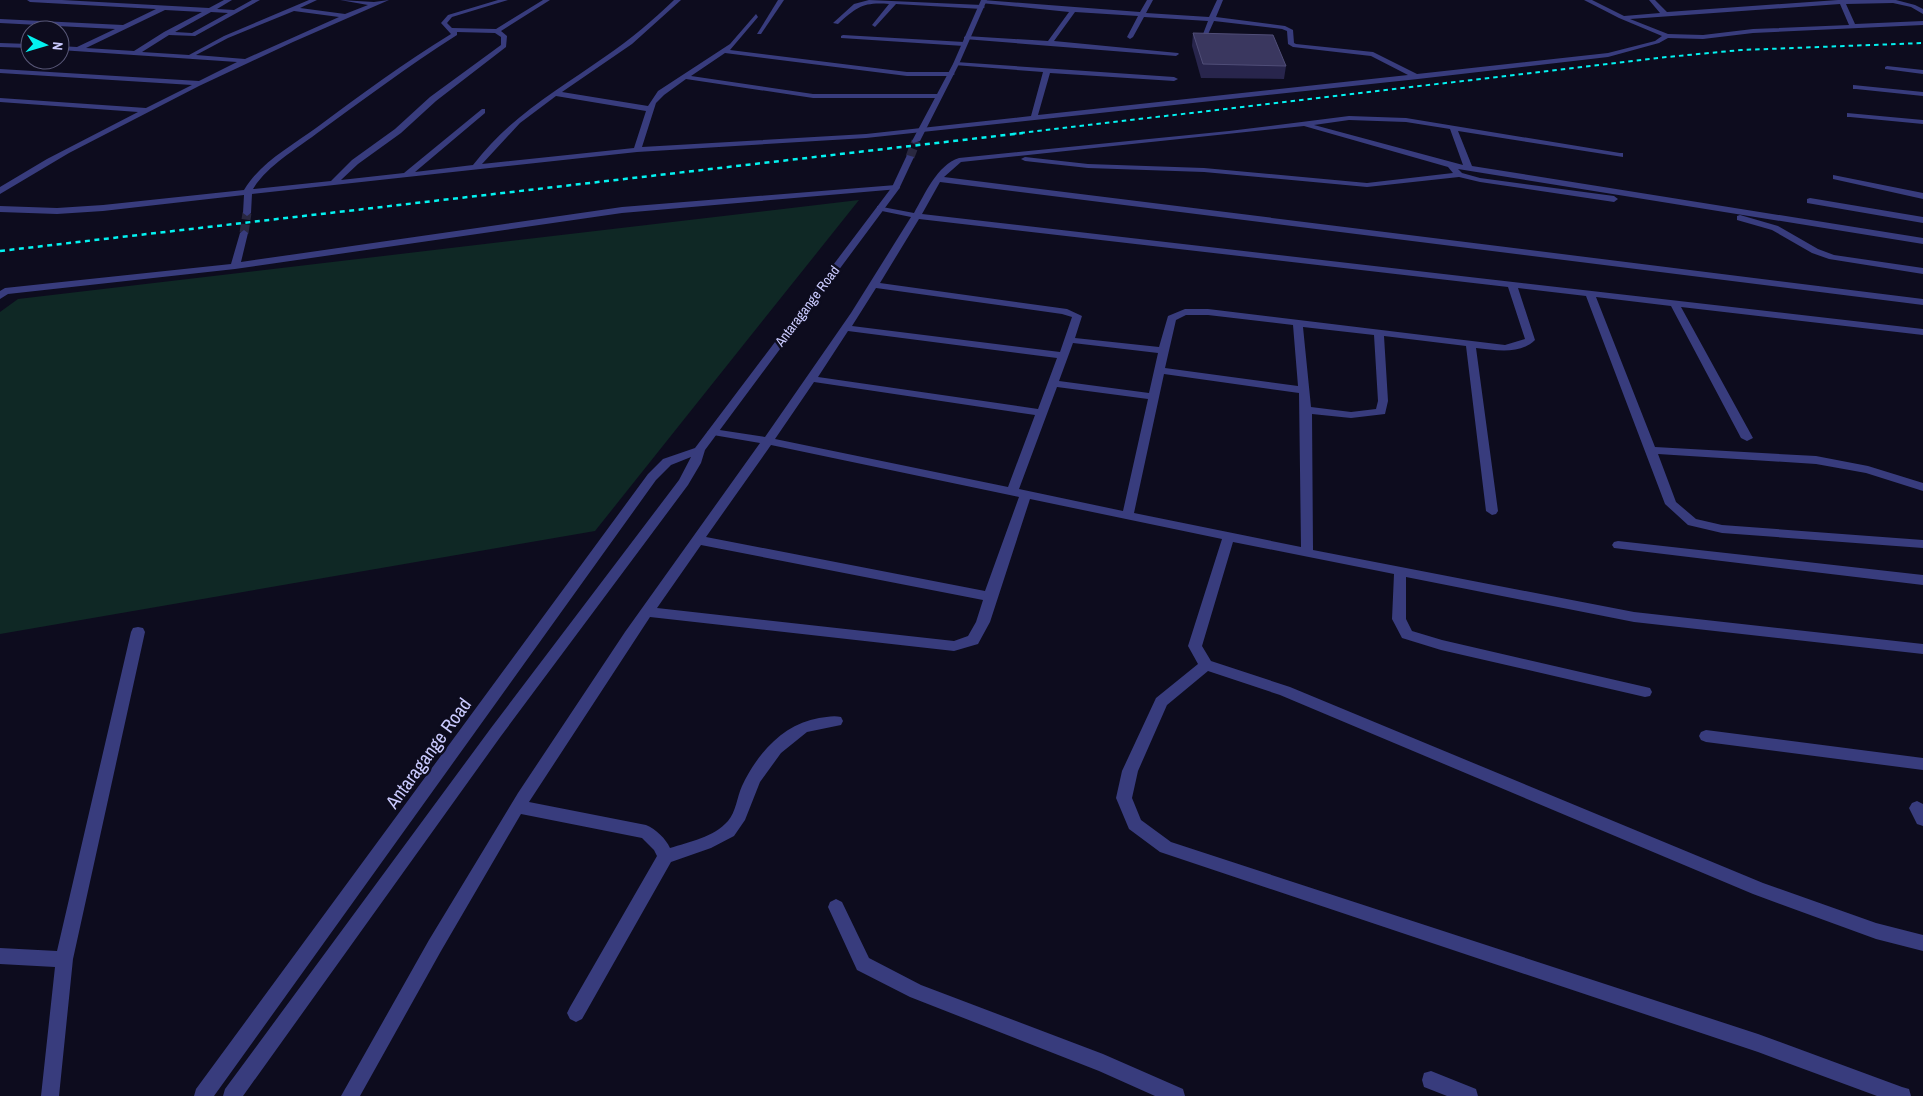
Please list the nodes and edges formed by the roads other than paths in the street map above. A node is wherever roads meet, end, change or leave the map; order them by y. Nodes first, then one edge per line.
1 (30, 0) edge
2 (179, 0) edge
3 (229, 0) edge
4 (256, 0) edge
5 (314, 0) edge
6 (343, 0) edge
7 (386, 0) edge
8 (505, 0) edge
9 (547, 0) edge
10 (678, 0) edge
11 (781, 0) edge
12 (1150, 0) edge
13 (1220, 0) edge
14 (1587, 0) edge
15 (1652, 0) edge
16 (1738, 0) edge
17 (1842, 1) edge
18 (894, 2) junction
19 (983, 3) edge
20 (375, 4) junction
21 (165, 7) junction
22 (1755, 8) junction
23 (292, 9) junction
24 (208, 10) junction
25 (1073, 10) junction
26 (237, 12) junction
27 (1923, 12) edge
28 (1143, 14) junction
29 (1665, 14) junction
30 (346, 16) junction
31 (756, 16) dead end
32 (1621, 18) junction
33 (1212, 19) junction
34 (0, 21) edge
35 (836, 22) dead end
36 (1923, 23) edge
37 (875, 25) dead end
38 (1852, 26) junction
39 (122, 27) junction
40 (452, 30) junction
41 (497, 31) junction
42 (166, 33) junction
43 (759, 33) dead end
44 (1667, 36) junction
45 (843, 37) dead end
46 (1130, 37) dead end
47 (965, 41) junction
48 (1202, 41) edge
49 (1050, 43) junction
50 (0, 45) edge
51 (20, 46) edge
52 (70, 49) edge
53 (79, 49) junction
54 (724, 50) junction
55 (136, 53) junction
56 (1176, 54) dead end
57 (190, 56) junction
58 (248, 61) junction
59 (956, 64) junction
60 (1887, 68) dead end
61 (0, 70) edge
62 (1047, 70) junction
63 (1923, 72) edge
64 (950, 74) junction
65 (1418, 76) junction
66 (685, 77) junction
67 (1174, 79) dead end
68 (201, 83) junction
69 (1856, 87) dead end
70 (554, 93) junction
71 (1923, 94) edge
72 (938, 96) junction
73 (0, 100) edge
74 (650, 109) junction
75 (148, 110) junction
76 (482, 111) dead end
77 (1850, 115) dead end
78 (1034, 117) junction
79 (1923, 122) edge
80 (1302, 124) junction
81 (920, 128) junction
82 (1453, 128) junction
83 (916, 141) tunnel mouth
84 (637, 150) junction
85 (1620, 155) dead end
86 (910, 157) tunnel mouth
87 (985, 158) junction
88 (1451, 165) junction
89 (476, 167) junction
90 (1468, 167) junction
91 (406, 175) junction
92 (1459, 175) junction
93 (1836, 177) dead end
94 (938, 179) junction
95 (334, 182) junction
96 (896, 187) junction
97 (0, 191) edge
98 (248, 191) junction
99 (1923, 196) edge
100 (1810, 202) dead end
101 (880, 208) junction
102 (0, 210) edge
103 (247, 213) tunnel mouth
104 (918, 216) junction
105 (1923, 220) edge
106 (244, 233) tunnel mouth
107 (1923, 241) edge
108 (235, 266) junction
109 (1923, 271) edge
110 (1512, 284) junction
111 (875, 285) junction
112 (2, 293) edge
113 (1590, 293) junction
114 (1923, 302) edge
115 (1674, 303) junction
116 (1298, 323) junction
117 (848, 328) junction
118 (1923, 332) edge
119 (1379, 334) junction
120 (1070, 340) junction
121 (1471, 345) junction
122 (1164, 350) junction
123 (1063, 356) junction
124 (1160, 370) junction
125 (812, 379) junction
126 (1053, 383) junction
127 (1304, 390) junction
128 (1154, 397) junction
129 (1306, 410) junction
130 (1042, 413) junction
131 (713, 432) junction
132 (1747, 438) dead end
133 (767, 441) junction
134 (699, 450) junction
135 (1650, 450) junction
136 (1923, 487) edge
137 (1012, 491) junction
138 (1026, 494) junction
139 (1492, 511) dead end
140 (1128, 515) junction
141 (1229, 536) junction
142 (698, 540) junction
143 (1923, 544) edge
144 (1618, 545) dead end
145 (1307, 553) junction
146 (1400, 570) junction
147 (1923, 580) edge
148 (990, 597) junction
149 (648, 612) junction
150 (138, 632) dead end
151 (1923, 649) edge
152 (1206, 665) junction
153 (1645, 692) dead end
154 (836, 721) dead end
155 (1706, 736) dead end
156 (1923, 764) edge
157 (518, 807) junction
158 (665, 857) junction
159 (836, 907) dead end
160 (1923, 943) edge
161 (0, 956) edge
162 (64, 959) junction
163 (576, 1013) dead end
164 (1431, 1080) dead end
165 (50, 1096) edge
166 (204, 1096) edge
167 (232, 1096) edge
168 (350, 1096) edge
169 (1176, 1096) edge
170 (1469, 1096) edge
171 (1902, 1096) edge

1 - 21 street
2 - 21 street
3 - 24 street
4 - 26 street
5 - 23 street
6 - 20 street
7 - 20 street
8 - 40 street
9 - 41 street
10 - 70 street
11 - 43 street
12 - 28 street
13 - 33 street
14 - 32 street
15 - 29 street
16 - 22 street
17 - 22 street
17 - 27 street
17 - 38 street
18 - 19 street
18 - 35 street
18 - 37 street
19 - 25 street
19 - 47 street
20 - 30 street
21 - 24 street
21 - 39 street
22 - 29 street
23 - 30 street
23 - 57 street
24 - 26 street
24 - 42 street
25 - 28 street
25 - 49 street
26 - 42 street
28 - 33 street
28 - 46 street
29 - 32 street
30 - 58 street
31 - 54 street
32 - 44 street
33 - 48 street
33 - 65 street
34 - 39 street
36 - 38 street
38 - 44 street
39 - 53 street
40 - 41 street
40 - 98 street
41 - 95 street
42 - 55 street
44 - 65 street
45 - 47 street
47 - 49 street
47 - 59 street
49 - 56 street
50 - 51 street
52 - 53 street
53 - 55 street
54 - 64 street
54 - 66 street
55 - 57 street
57 - 58 street
58 - 68 street
59 - 62 street
59 - 64 street
60 - 63 street
61 - 68 street
62 - 67 street
62 - 78 street
64 - 72 street
65 - 78 street
66 - 72 street
66 - 74 street
68 - 75 street
69 - 71 street
70 - 74 street
70 - 89 street
72 - 81 street
73 - 75 street
74 - 84 street
75 - 97 street
76 - 91 street
77 - 79 street
78 - 81 street
80 - 82 street
80 - 87 street
80 - 88 street
81 - 83 street
81 - 84 street
82 - 85 street
82 - 90 street
84 - 89 street
86 - 96 street, Antaragange Road
87 - 92 street
87 - 94 street
88 - 90 street
88 - 92 street
89 - 91 street
90 - 107 street
91 - 95 street
92 - 109 street
93 - 99 street
94 - 104 street
94 - 114 street
95 - 98 street
96 - 101 street, Antaragange Road
96 - 108 street
98 - 102 street
98 - 103 street
100 - 105 street
101 - 104 street
101 - 131 street, Antaragange Road
104 - 110 street
104 - 111 street
106 - 108 street
108 - 112 street
110 - 113 street
110 - 121 street
111 - 117 street
111 - 120 street
113 - 115 street
113 - 135 street
115 - 118 street
115 - 132 street
116 - 119 street
116 - 122 street
116 - 127 street
117 - 123 street
117 - 125 street
119 - 121 street
119 - 129 street
120 - 122 street
120 - 123 street
121 - 139 street
122 - 124 street
123 - 126 street
124 - 127 street
124 - 128 street
125 - 130 street
125 - 133 street
126 - 128 street
126 - 130 street
127 - 129 street
128 - 140 street
129 - 145 street
130 - 137 street
131 - 133 street
131 - 134 street, Antaragange Road
133 - 137 street
133 - 142 street
134 - 166 street, Antaragange Road
134 - 167 street, Antaragange Road
135 - 136 street
135 - 143 street
137 - 138 street
138 - 140 street
138 - 148 street
140 - 141 street
141 - 145 street
141 - 152 street
142 - 148 street
142 - 149 street
144 - 147 street
145 - 146 street
146 - 151 street
146 - 153 street
148 - 149 street
149 - 157 street
150 - 162 street
152 - 160 street
152 - 171 street
154 - 158 street
155 - 156 street
157 - 158 street
157 - 168 street
158 - 163 street
159 - 169 street
161 - 162 street
162 - 165 street
164 - 170 street

